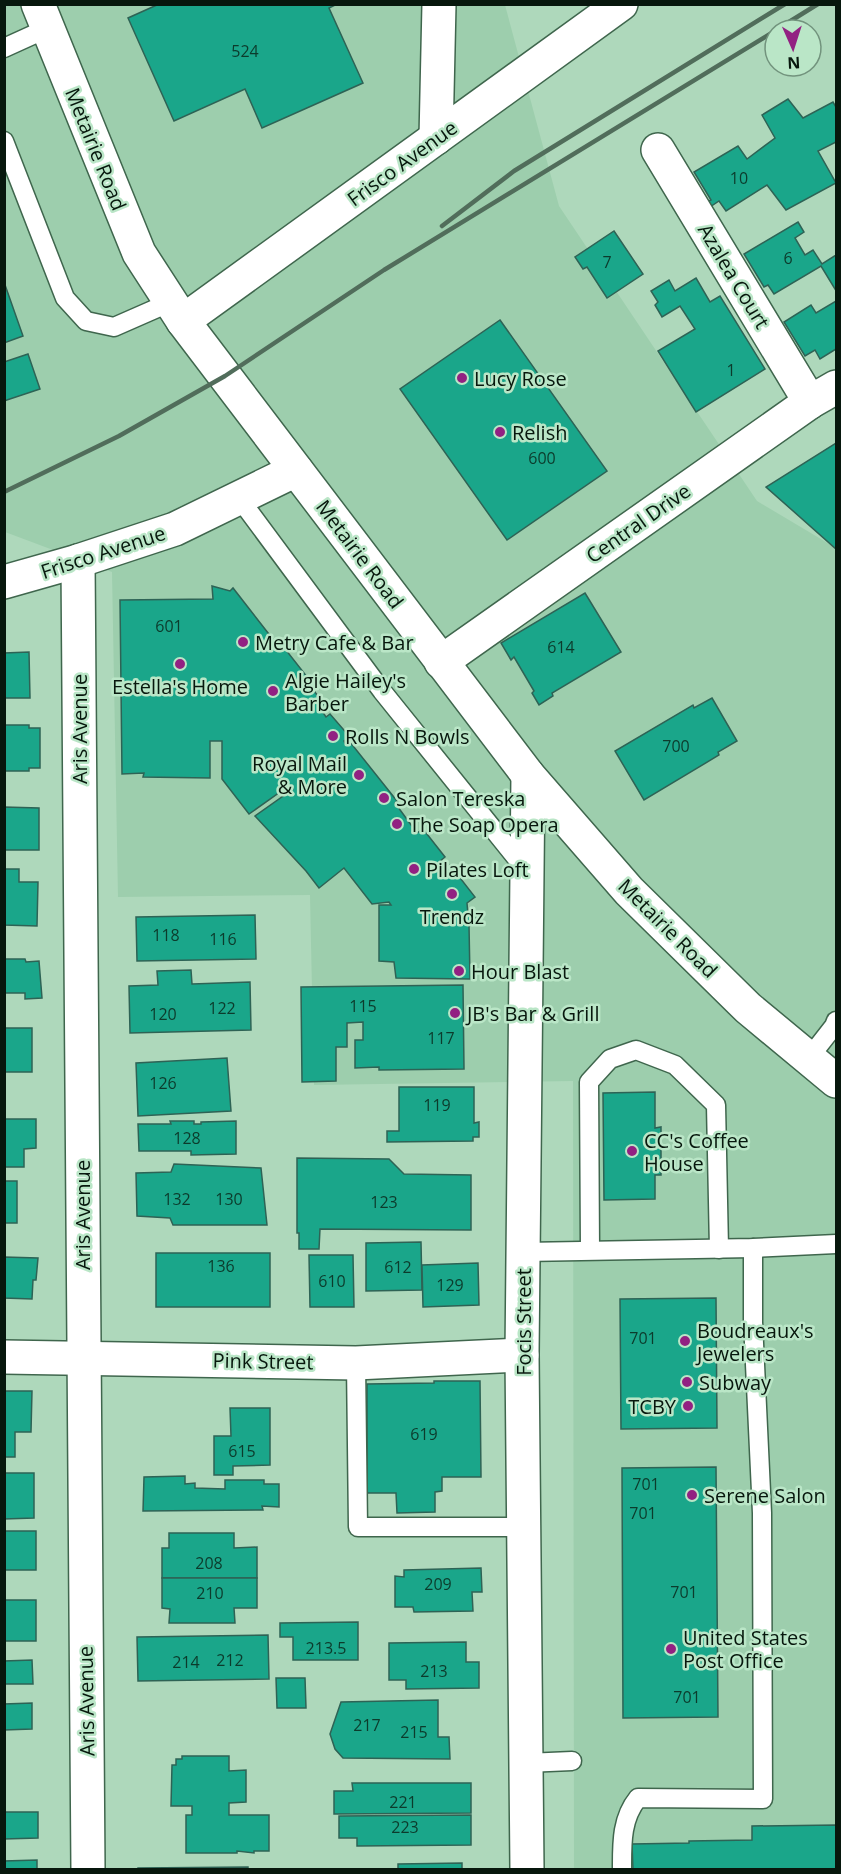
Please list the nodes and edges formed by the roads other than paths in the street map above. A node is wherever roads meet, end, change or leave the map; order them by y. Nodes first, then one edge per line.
1 (439, 4) edge
2 (621, 4) edge
3 (43, 16) edge
4 (4, 48) edge
5 (436, 138) junction
6 (4, 141) edge
7 (658, 150) dead end
8 (177, 311) junction
9 (823, 394) edge
10 (296, 470) junction
11 (239, 498) junction
12 (78, 561) junction
13 (4, 582) edge
14 (441, 662) junction
15 (528, 775) junction
16 (527, 872) junction
17 (837, 1021) edge
18 (809, 1058) junction
19 (837, 1081) edge
20 (837, 1244) edge
21 (753, 1248) junction
22 (719, 1249) junction
23 (590, 1250) junction
24 (524, 1252) junction
25 (522, 1355) junction
26 (4, 1357) edge
27 (83, 1358) junction
28 (357, 1363) junction
29 (523, 1527) junction
30 (572, 1761) dead end
31 (526, 1763) junction
32 (88, 1869) edge
33 (527, 1869) edge
34 (622, 1869) edge

1 - 5 street
2 - 5 street, Frisco Avenue
3 - 4 lane
3 - 8 street, Metairie Road
5 - 8 street, Frisco Avenue
6 - 8 lane
7 - 9 street, Azalea Court
8 - 10 street, Metairie Road
9 - 14 street, Central Drive
10 - 11 street, Frisco Avenue
10 - 14 street, Metairie Road
11 - 12 street, Frisco Avenue
11 - 16 lane
12 - 13 street, Frisco Avenue
12 - 27 street, Aris Avenue
14 - 15 street, Metairie Road
15 - 16 street, Focis Street
15 - 18 street, Metairie Road
16 - 24 street, Focis Street
17 - 18 lane
18 - 19 street, Metairie Road
20 - 21 lane
21 - 22 lane
21 - 34 lane
22 - 23 lane
22 - 23 lane
23 - 24 lane
24 - 25 street, Focis Street
25 - 28 street, Pink Street
25 - 29 street, Focis Street
26 - 27 street, Pink Street
27 - 28 street, Pink Street
27 - 32 street, Aris Avenue
28 - 29 lane
29 - 31 street, Focis Street
30 - 31 lane
31 - 33 street, Focis Street

